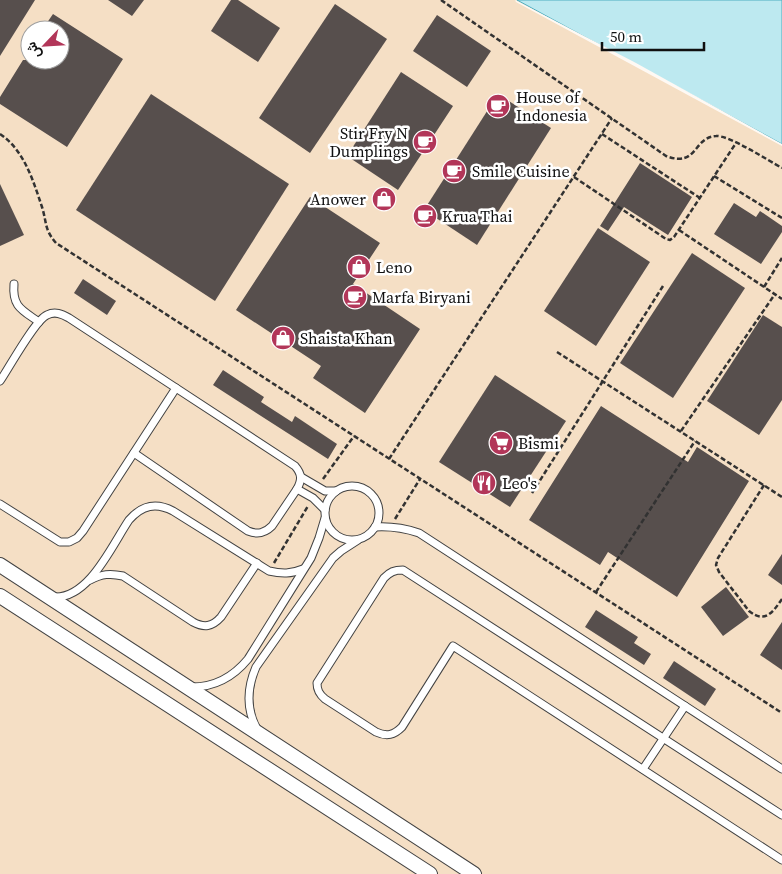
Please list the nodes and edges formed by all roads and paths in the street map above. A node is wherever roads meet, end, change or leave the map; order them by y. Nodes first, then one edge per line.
1 (441, 0) edge
2 (612, 118) junction
3 (0, 134) edge
4 (602, 134) junction
5 (736, 143) junction
6 (782, 168) edge
7 (714, 176) junction
8 (574, 177) junction
9 (700, 198) junction
10 (782, 218) edge
11 (679, 230) junction
12 (782, 258) edge
13 (14, 284) dead end
14 (663, 286) dead end
15 (764, 287) junction
16 (774, 294) junction
17 (782, 299) edge
18 (39, 322) junction
19 (557, 352) dead end
20 (0, 381) edge
21 (603, 381) junction
22 (176, 388) junction
23 (681, 431) junction
24 (695, 440) junction
25 (134, 453) junction
26 (390, 459) junction
27 (301, 477) junction
28 (420, 479) junction
29 (764, 485) junction
30 (298, 489) junction
31 (336, 492) junction
32 (532, 493) dead end
33 (782, 496) edge
34 (0, 504) edge
35 (325, 514) junction
36 (390, 526) junction
37 (375, 528) junction
38 (358, 540) junction
39 (258, 563) junction
40 (0, 565) edge
41 (303, 569) junction
42 (90, 580) junction
43 (596, 592) junction
44 (0, 596) edge
45 (45, 596) junction
46 (782, 600) edge
47 (184, 686) junction
48 (686, 706) junction
49 (782, 712) edge
50 (263, 738) junction
51 (664, 738) junction
52 (643, 769) junction
53 (782, 769) edge
54 (782, 815) edge
55 (782, 860) edge
56 (430, 874) edge
57 (474, 874) edge

1 - 2 path
2 - 4 path
2 - 5 path
3 - 26 path
4 - 8 path
4 - 9 path
5 - 6 path
5 - 7 path
7 - 9 path
7 - 10 path
8 - 11 path
8 - 26 path
9 - 11 path
11 - 15 path
12 - 15 path
13 - 18 lane
14 - 21 path
15 - 16 path
16 - 17 path
16 - 23 path
18 - 20 lane
18 - 22 lane
19 - 21 path
21 - 23 path
21 - 32 path
22 - 25 lane
22 - 27 lane
23 - 24 path
24 - 29 path
24 - 43 path
25 - 30 lane
25 - 34 lane
26 - 28 path
27 - 30 lane
27 - 31 lane
28 - 36 path
28 - 43 path
29 - 33 path
29 - 46 path
30 - 35 lane
31 - 35 lane
31 - 37 lane
35 - 38 lane
35 - 41 lane
36 - 37 lane
36 - 48 lane
37 - 38 lane
38 - 50 lane
39 - 41 lane
39 - 42 lane
39 - 42 lane
40 - 45 street
41 - 47 lane
42 - 45 lane
43 - 49 path
44 - 56 street
45 - 47 street
47 - 50 street
48 - 51 lane
48 - 53 lane
50 - 57 street
51 - 52 lane
51 - 52 lane
51 - 54 lane
52 - 55 lane

